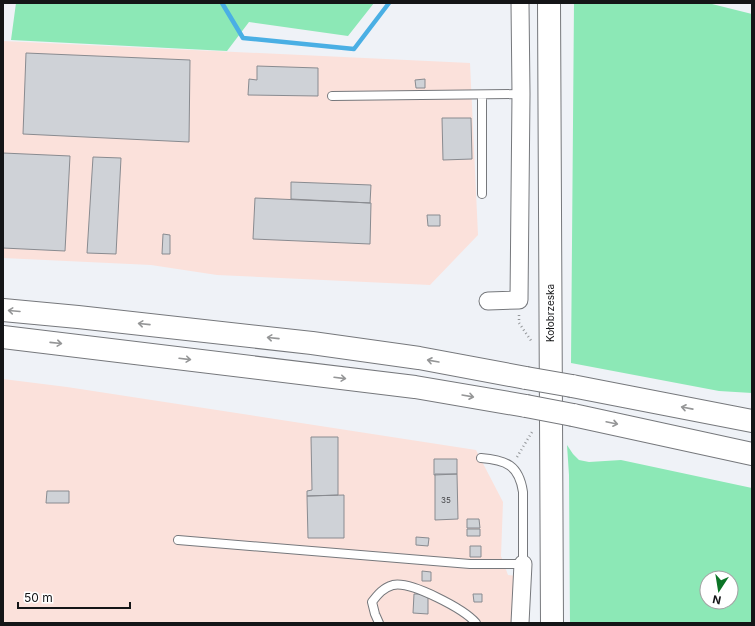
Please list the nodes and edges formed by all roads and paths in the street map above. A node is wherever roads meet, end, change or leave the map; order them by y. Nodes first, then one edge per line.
1 (520, 3) edge
2 (549, 3) edge
3 (520, 94) junction
4 (482, 95) junction
5 (332, 96) dead end
6 (482, 194) dead end
7 (488, 301) dead end
8 (3, 310) edge
9 (3, 337) edge
10 (752, 414) edge
11 (725, 415) junction
12 (752, 421) edge
13 (721, 446) junction
14 (752, 454) edge
15 (481, 458) dead end
16 (752, 459) edge
17 (178, 540) dead end
18 (523, 564) junction
19 (379, 623) edge
20 (476, 623) edge
21 (520, 623) edge
22 (552, 623) edge

1 - 3 street
2 - 22 main road, Kołobrzeska
3 - 4 lane
3 - 7 street
4 - 5 lane
4 - 6 lane
11 -> 8 main road, bridge
9 -> 13 main road, bridge
10 - 11 main road
11 - 12 main road
13 - 14 main road
13 - 16 main road
15 - 18 lane
17 - 18 lane
18 - 21 street
19 - 20 lane

